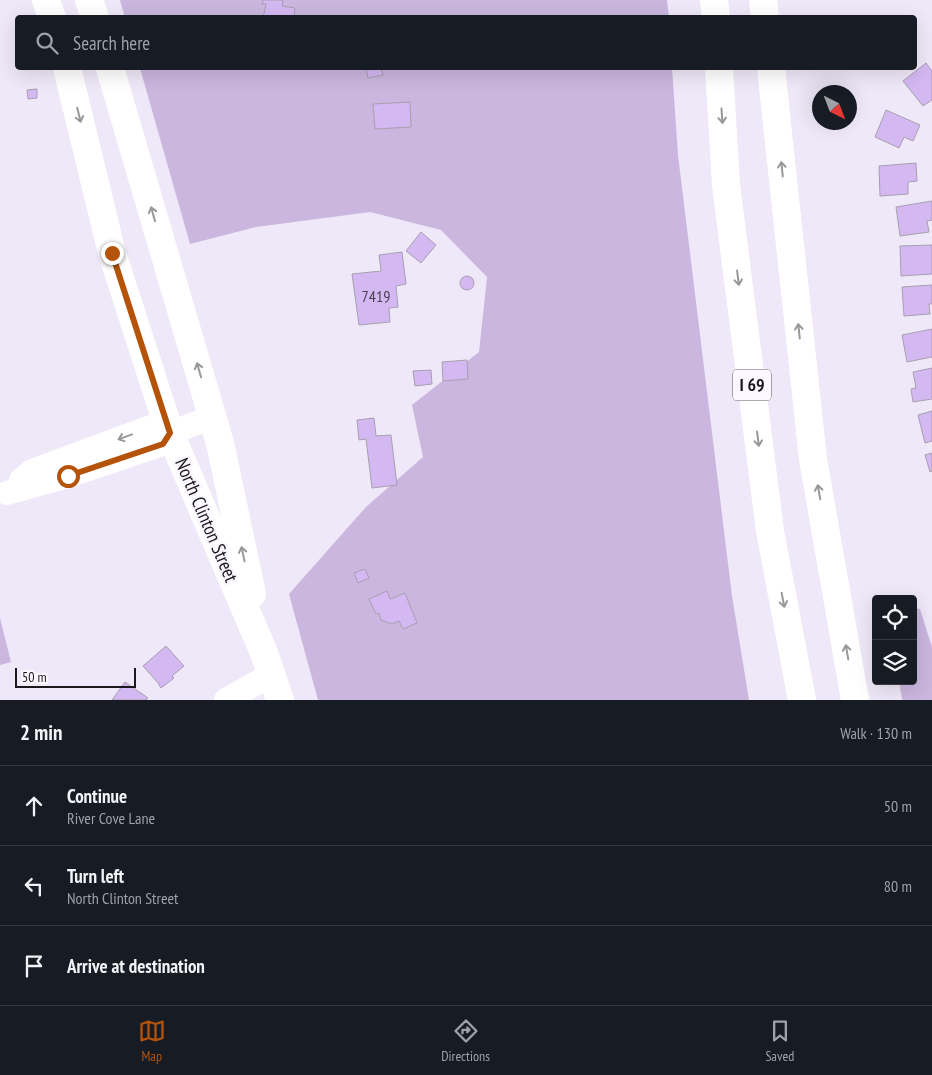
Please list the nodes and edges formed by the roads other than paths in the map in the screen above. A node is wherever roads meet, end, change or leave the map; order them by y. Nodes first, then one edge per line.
1 (46, 0) edge
2 (89, 0) edge
3 (714, 0) edge
4 (764, 0) edge
5 (51, 15) edge
6 (94, 15) edge
7 (716, 15) edge
8 (765, 15) edge
9 (67, 70) edge
10 (111, 70) edge
11 (719, 70) edge
12 (771, 70) edge
13 (213, 417) junction
14 (170, 433) junction
15 (4, 497) edge
16 (267, 664) junction
17 (226, 700) edge
18 (280, 700) edge
19 (802, 700) edge
20 (855, 700) edge

1 - 5 main road
2 - 6 main road
3 - 7 main road
4 - 8 main road
9 -> 14 main road, North Clinton Street
13 -> 10 main road, North Clinton Street
11 -> 19 main road, I 69
20 -> 12 main road
13 - 14 street
16 -> 13 main road, North Clinton Street
14 - 15 street
14 - 16 main road, North Clinton Street
16 - 17 street
16 - 18 main road, North Clinton Street

